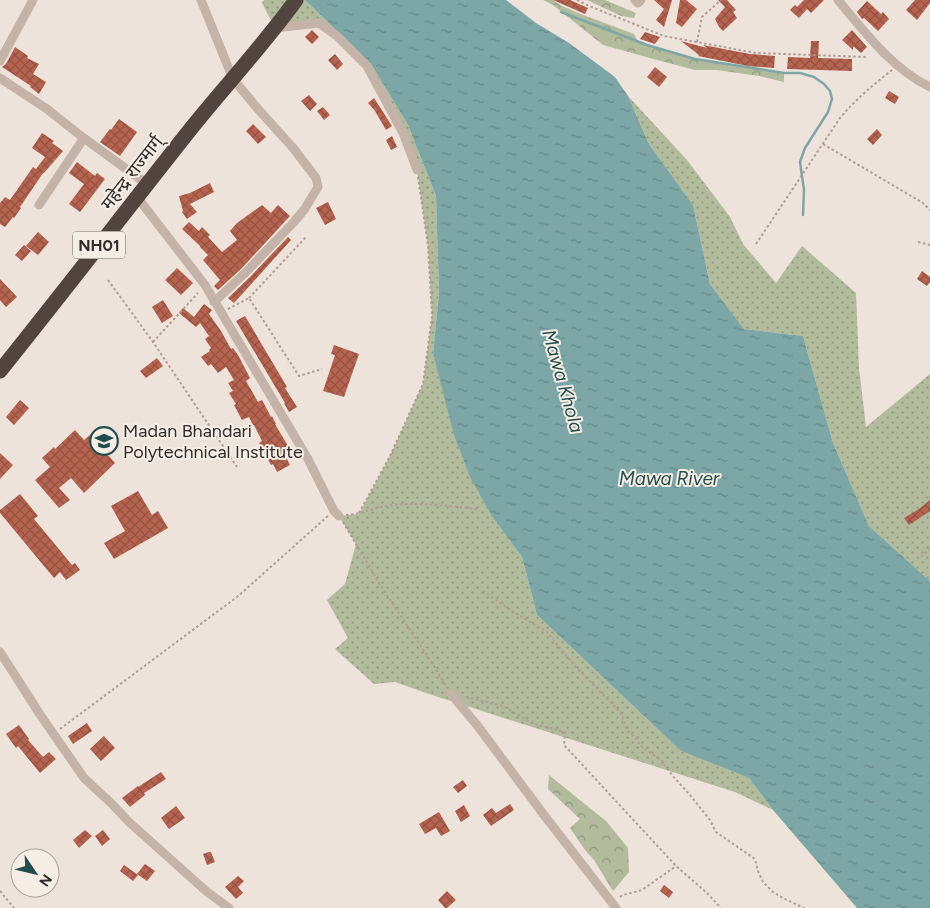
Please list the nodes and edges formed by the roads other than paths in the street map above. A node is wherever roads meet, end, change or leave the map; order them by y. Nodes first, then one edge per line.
1 (33, 0) edge
2 (201, 0) edge
3 (296, 0) edge
4 (635, 0) edge
5 (641, 0) edge
6 (838, 0) edge
7 (278, 24) junction
8 (0, 61) edge
9 (0, 78) edge
10 (233, 79) junction
11 (930, 87) edge
12 (84, 138) junction
13 (417, 170) road end
14 (147, 184) junction
15 (137, 197) junction
16 (38, 205) dead end
17 (214, 302) junction
18 (0, 371) edge
19 (336, 513) road end
20 (0, 652) edge
21 (451, 694) road end
22 (614, 906) edge
23 (229, 908) edge

1 - 8 street
2 - 10 street
3 - 7 highway, महेन्द्र राज्मार्ग् / NH01
4 - 5 street
6 - 11 street
7 - 10 highway, महेन्द्र राज्मार्ग् / NH01
7 - 13 street
9 - 12 street
10 - 14 highway, महेन्द्र राज्मार्ग् / NH01
10 - 17 street
12 - 14 street
12 - 16 street
14 - 15 highway, महेन्द्र राज्मार्ग् / NH01
15 - 17 street
15 - 18 highway, महेन्द्र राज्मार्ग् / NH01
17 - 19 street
20 - 23 street
21 - 22 street

